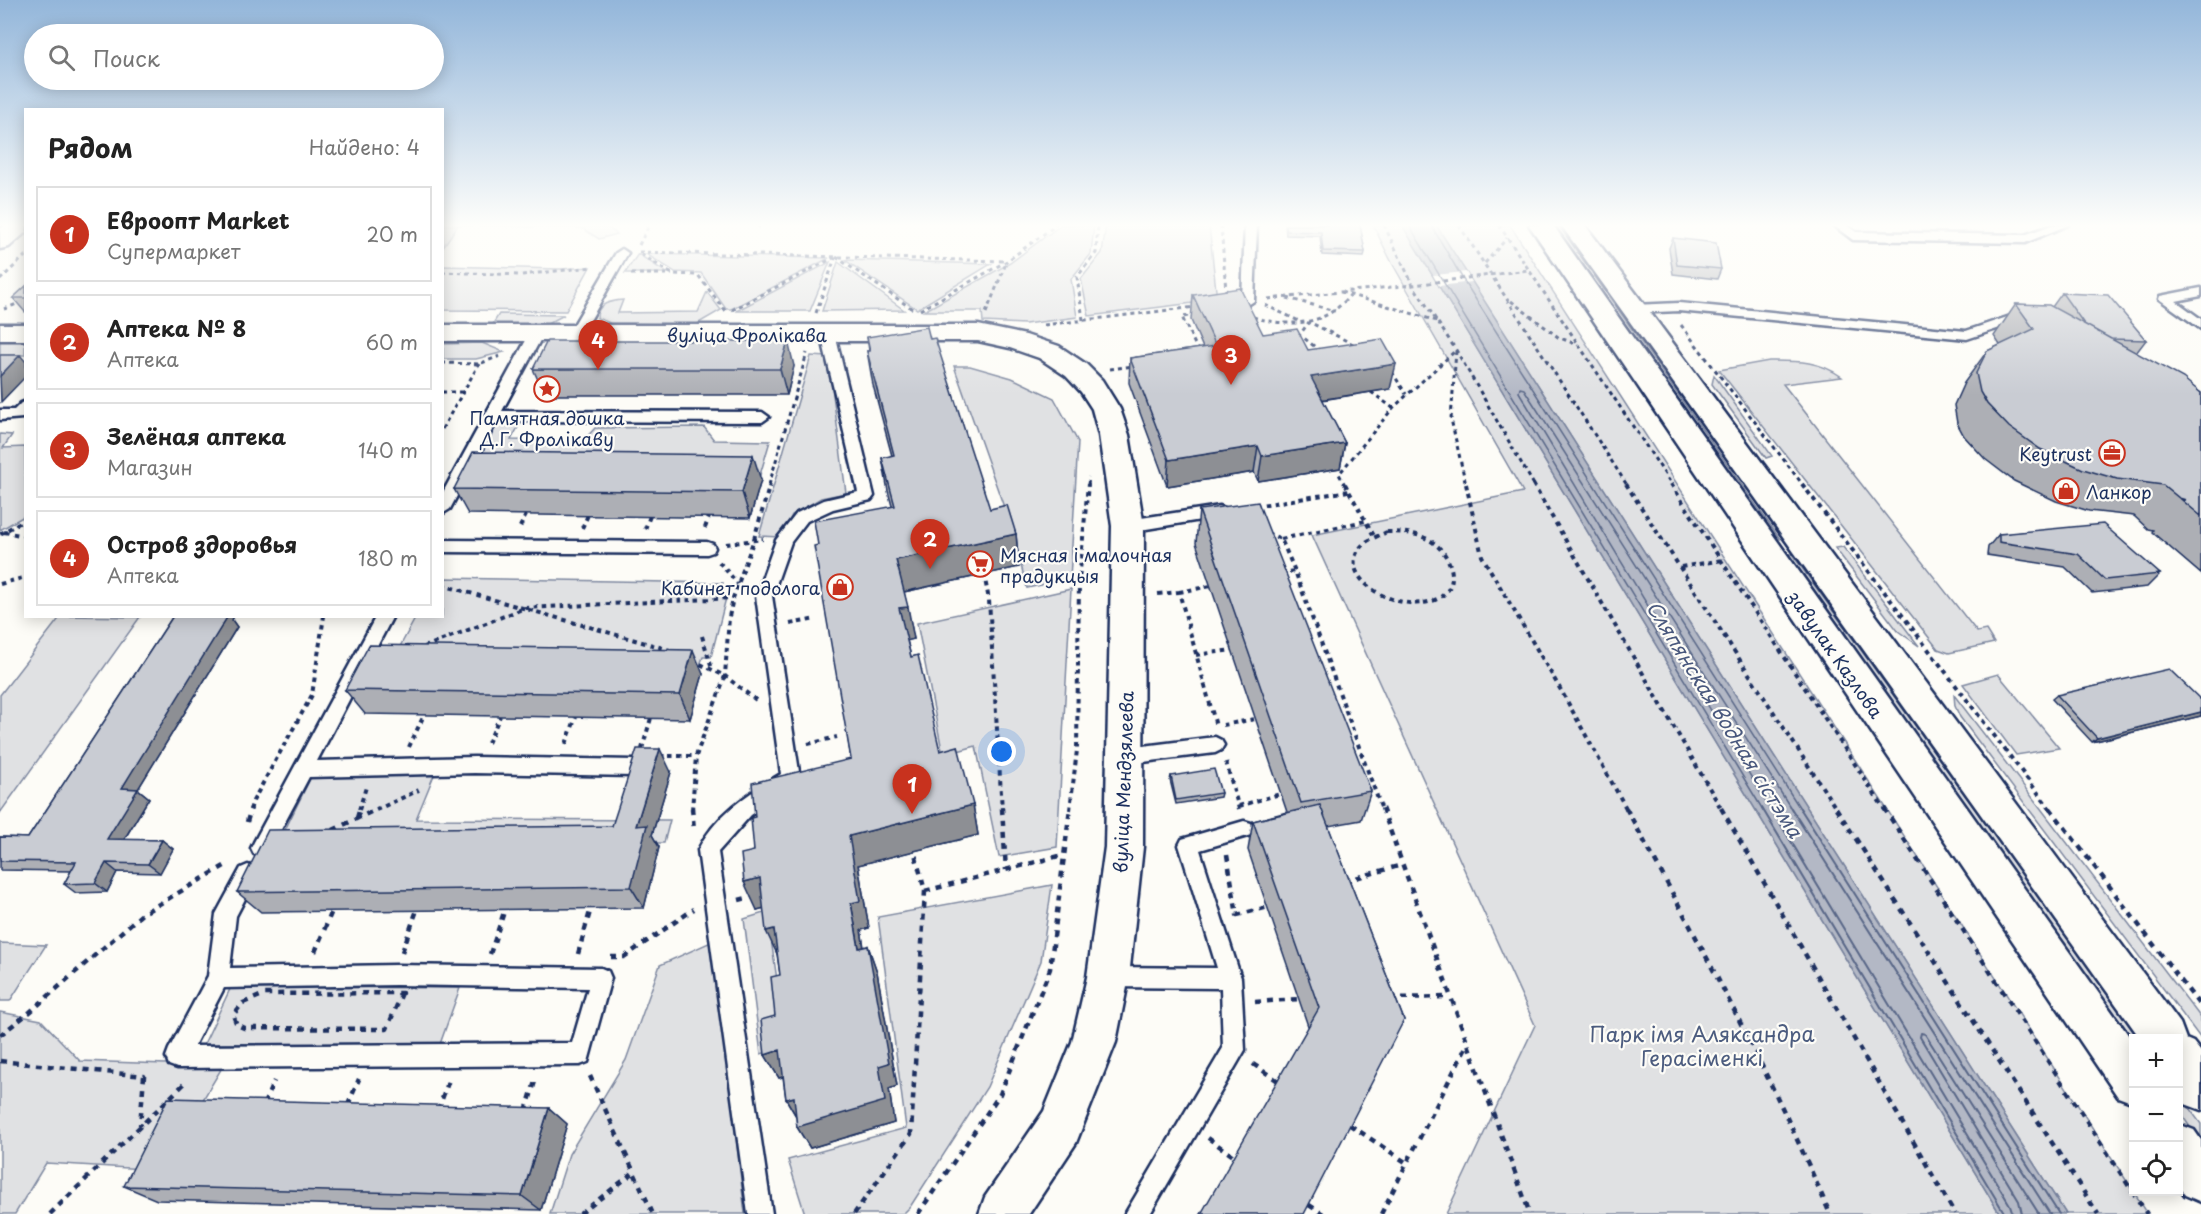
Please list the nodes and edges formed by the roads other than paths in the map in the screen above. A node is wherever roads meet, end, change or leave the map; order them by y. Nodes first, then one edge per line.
1 (610, 282) edge
2 (1249, 282) edge
3 (1580, 282) edge
4 (1614, 282) edge
5 (2201, 292) edge
6 (1248, 305) edge
7 (1634, 309) junction
8 (2035, 311) edge
9 (2201, 325) edge
10 (0, 332) edge
11 (24, 332) edge
12 (444, 333) edge
13 (576, 333) junction
14 (825, 333) junction
15 (533, 339) junction
16 (1041, 339) joint
17 (24, 408) edge
18 (0, 415) edge
19 (492, 416) junction
20 (762, 417) dead end
21 (866, 496) junction
22 (444, 505) edge
23 (1239, 508) edge
24 (872, 514) edge
25 (1128, 526) junction
26 (444, 546) edge
27 (707, 548) road end
28 (384, 618) edge
29 (1220, 748) road end
30 (1127, 756) junction
31 (637, 761) edge
32 (302, 769) junction
33 (1244, 829) road end
34 (1108, 977) junction
35 (218, 978) junction
36 (1231, 978) junction
37 (2162, 1034) edge
38 (2183, 1064) edge
39 (2129, 1075) edge
40 (2201, 1088) edge
41 (2183, 1153) edge
42 (2201, 1179) edge
43 (760, 1214) edge
44 (1002, 1214) edge
45 (1137, 1214) edge

1 - 13 lane
2 - 6 lane
3 - 39 main road, завулак Казлова
4 - 7 main road, завулак Казлова
5 - 9 lane
7 - 8 lane
7 - 37 main road, завулак Казлова
10 - 11 main road
12 - 15 main road, вуліца Фролікава
13 - 14 main road, вуліца Фролікава
13 - 15 main road, вуліца Фролікава
14 - 16 main road, вуліца Фролікава
14 - 21 lane
15 - 19 lane
16 - 25 main road, вуліца Мендзялеева
17 - 18 lane
19 - 20 lane
19 - 22 lane
21 - 24 lane
21 - 43 lane
23 - 25 lane
25 - 30 main road, вуліца Мендзялеева
26 - 27 lane
28 - 32 lane
29 - 30 lane
30 - 34 main road, вуліца Мендзялеева
31 - 32 lane
32 - 35 lane
33 - 36 lane
34 - 36 lane
34 - 44 main road, вуліца Мендзялеева
35 - 35 lane
36 - 45 lane
38 - 40 main road
41 - 42 main road

